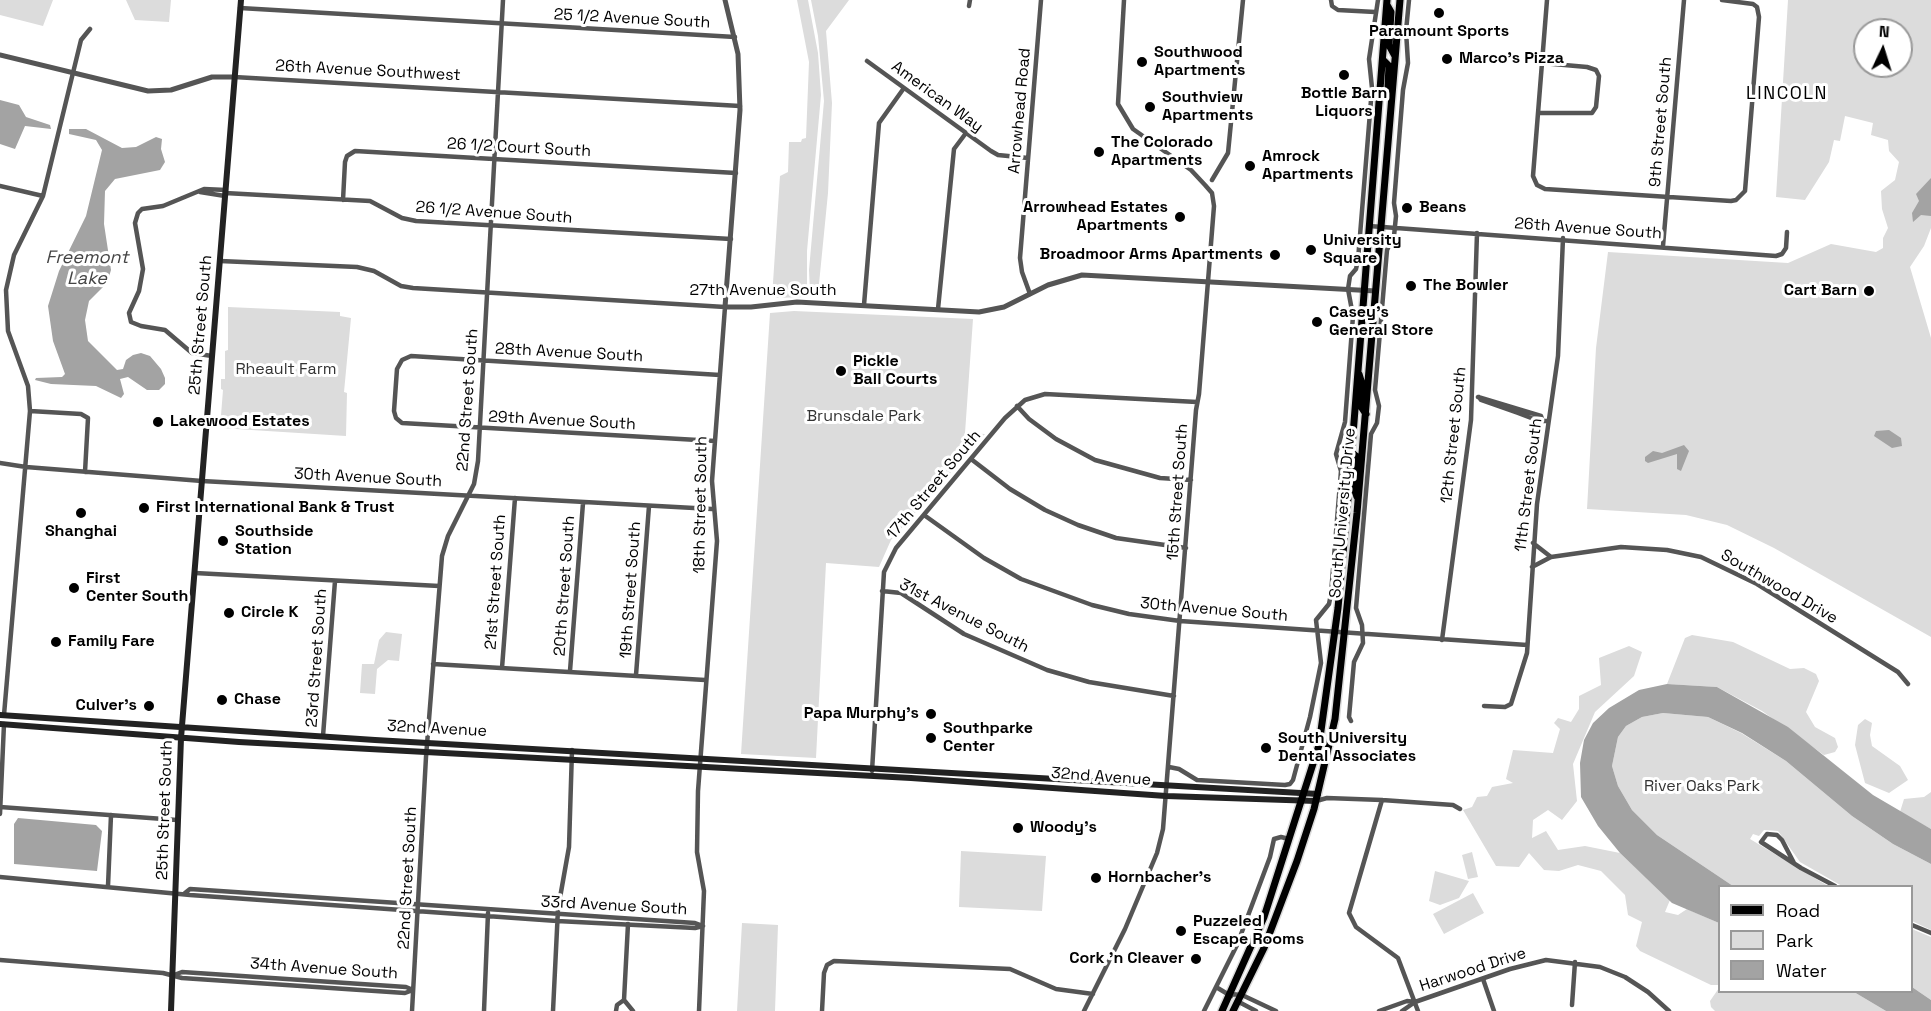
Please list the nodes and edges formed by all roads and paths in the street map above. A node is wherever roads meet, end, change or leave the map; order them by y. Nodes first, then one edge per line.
1 (241, 0) edge
2 (503, 0) edge
3 (725, 0) edge
4 (1041, 0) edge
5 (1124, 0) edge
6 (1243, 0) edge
7 (1331, 0) edge
8 (1378, 0) edge
9 (1400, 0) edge
10 (1409, 0) edge
11 (1547, 0) edge
12 (1684, 0) edge
13 (1722, 0) edge
14 (1387, 3) edge
15 (240, 8) junction
16 (1375, 12) junction
17 (502, 24) junction
18 (90, 29) dead end
19 (735, 37) junction
20 (0, 55) edge
21 (1395, 56) junction
22 (1409, 57) junction
23 (1383, 60) junction
24 (867, 62) dead end
25 (1542, 63) junction
26 (73, 73) junction
27 (234, 77) junction
28 (904, 88) junction
29 (498, 92) junction
30 (1391, 103) junction
31 (740, 106) junction
32 (1538, 113) junction
33 (966, 133) junction
34 (1028, 158) junction
35 (494, 159) junction
36 (736, 173) junction
37 (1212, 180) dead end
38 (0, 186) edge
39 (225, 193) junction
40 (44, 196) junction
41 (1667, 196) junction
42 (343, 200) junction
43 (491, 226) junction
44 (1369, 226) junction
45 (1381, 226) junction
46 (1395, 227) junction
47 (1477, 232) junction
48 (1788, 232) dead end
49 (1563, 238) junction
50 (731, 239) junction
51 (1664, 246) junction
52 (220, 261) junction
53 (1209, 282) junction
54 (1348, 289) junction
55 (1364, 290) junction
56 (487, 291) junction
57 (1376, 291) junction
58 (1030, 294) junction
59 (864, 305) junction
60 (725, 306) junction
61 (938, 309) junction
62 (212, 356) junction
63 (484, 361) junction
64 (1358, 372) junction
65 (720, 375) junction
66 (1472, 395) junction
67 (1197, 402) junction
68 (1017, 406) junction
69 (30, 411) junction
70 (1366, 414) junction
71 (1378, 414) junction
72 (1548, 421) junction
73 (409, 424) joint
74 (480, 428) junction
75 (715, 441) junction
76 (1336, 451) junction
77 (1351, 452) junction
78 (971, 459) junction
79 (0, 463) edge
80 (26, 467) junction
81 (85, 472) junction
82 (1191, 480) junction
83 (202, 481) junction
84 (469, 495) junction
85 (515, 498) junction
86 (1359, 500) junction
87 (583, 503) junction
88 (649, 506) junction
89 (712, 509) junction
90 (924, 515) junction
91 (1533, 543) junction
92 (1186, 548) junction
93 (1551, 557) junction
94 (1532, 567) junction
95 (195, 573) junction
96 (335, 581) junction
97 (439, 586) junction
98 (882, 591) junction
99 (1180, 621) junction
100 (1316, 631) junction
101 (1335, 633) junction
102 (1345, 633) junction
103 (1363, 635) junction
104 (1442, 639) junction
105 (1527, 645) junction
106 (433, 664) junction
107 (502, 668) junction
108 (570, 671) junction
109 (636, 675) junction
110 (705, 680) junction
111 (1908, 684) dead end
112 (1174, 696) junction
113 (1484, 706) dead end
114 (2, 719) edge
115 (1352, 721) dead end
116 (182, 728) junction
117 (323, 736) junction
118 (181, 738) junction
119 (427, 742) junction
120 (572, 750) junction
121 (427, 753) junction
122 (699, 757) junction
123 (572, 760) junction
124 (699, 767) junction
125 (873, 767) junction
126 (1168, 767) junction
127 (872, 776) junction
128 (1167, 786) junction
129 (1166, 796) junction
130 (1303, 797) junction
131 (1317, 798) junction
132 (1382, 800) junction
133 (0, 807) edge
134 (1460, 809) dead end
135 (0, 814) edge
136 (111, 816) junction
137 (177, 820) junction
138 (1289, 839) junction
139 (1794, 863) junction
140 (0, 877) edge
141 (1833, 885) edge
142 (108, 886) junction
143 (176, 892) junction
144 (418, 908) junction
145 (488, 913) junction
146 (557, 918) junction
147 (628, 922) junction
148 (703, 926) junction
149 (1913, 926) edge
150 (1931, 933) edge
151 (0, 960) edge
152 (1575, 962) junction
153 (174, 975) junction
154 (1483, 979) junction
155 (1216, 987) junction
156 (413, 990) junction
157 (1093, 994) junction
158 (1230, 994) junction
159 (1240, 998) junction
160 (624, 1000) junction
161 (1415, 1002) junction
162 (1572, 1005) dead end
163 (171, 1011) edge
164 (412, 1011) edge
165 (484, 1011) edge
166 (553, 1011) edge
167 (616, 1011) edge
168 (633, 1011) edge
169 (699, 1011) edge
170 (822, 1011) edge
171 (1084, 1011) edge
172 (1204, 1011) edge
173 (1222, 1011) edge
174 (1233, 1011) edge
175 (1256, 1011) edge
176 (1276, 1011) edge
177 (1379, 1011) edge
178 (1402, 1011) edge
179 (1418, 1011) edge
180 (1494, 1011) edge
181 (1669, 1011) edge

1 - 15 main road, 25th Street South
2 - 17 street, 22nd Street South
3 - 19 street, 18th Street South
4 - 34 street, Arrowhead Road
5 - 53 street, 15th Street South
6 - 37 street
7 - 16 street
8 - 16 street
9 - 21 main road, South University Drive
10 - 22 street
11 - 25 street
12 - 41 street, 9th Street South
13 - 41 street
14 - 21 main road
14 - 23 main road, South University Drive
15 - 17 street, 25 1/2 Avenue South
15 - 27 main road, 25th Street South
16 - 54 street
17 - 19 street, 25 1/2 Avenue South
17 - 29 street, 22nd Street South
18 - 26 street
19 - 31 street, 18th Street South
20 - 26 street, 26th Avenue Southwest
21 - 22 street
21 - 30 main road, South University Drive
22 - 46 street
23 - 30 main road
23 - 44 main road, South University Drive
24 - 28 street, American Way
25 - 32 street
25 - 32 street
26 - 27 street, 26th Avenue Southwest
26 - 40 street
27 - 29 street, 26th Avenue Southwest
27 - 39 main road, 25th Street South
28 - 33 street, American Way
28 - 59 street
29 - 31 street, 26th Avenue Southwest
29 - 35 street, 22nd Street South
30 - 45 main road, South University Drive
31 - 36 street, 18th Street South
32 - 41 street
33 - 34 street, American Way
33 - 61 street
34 - 58 street, Arrowhead Road
35 - 36 street, 26 1/2 Court South
35 - 42 street, 26 1/2 Court South
35 - 43 street, 22nd Street South
36 - 50 street, 18th Street South
38 - 40 street
39 - 42 street, 26 1/2 Avenue South
39 - 52 main road, 25th Street South
39 - 62 street, 26 1/2 Avenue South
40 - 69 street
41 - 51 street, 9th Street South
42 - 43 street, 26 1/2 Avenue South
43 - 50 street, 26 1/2 Avenue South
43 - 56 street, 22nd Street South
44 - 45 street, 26th Avenue South
44 - 55 main road, South University Drive
45 - 46 street, 26th Avenue South
45 - 57 main road, South University Drive
46 - 47 street, 26th Avenue South
46 - 71 street
47 - 49 street, 26th Avenue South
47 - 66 street, 12th Street South
48 - 51 street, 26th Avenue South
49 - 51 street, 26th Avenue South
49 - 72 street, 11th Street South
50 - 60 street, 18th Street South
52 - 56 street, 27th Avenue South
52 - 62 main road, 25th Street South
53 - 54 street, 27th Avenue South
53 - 58 street, 27th Avenue South
53 - 67 street, 15th Street South
54 - 55 street, 27th Avenue South
54 - 76 street
55 - 57 street, 27th Avenue South
55 - 64 main road, South University Drive
56 - 60 street, 27th Avenue South
56 - 63 street, 22nd Street South
57 - 70 main road, South University Drive
58 - 61 street, 27th Avenue South
59 - 60 street, 27th Avenue South
59 - 61 street, 27th Avenue South
60 - 65 street, 18th Street South
62 - 83 main road, 25th Street South
63 - 65 street, 28th Avenue South
63 - 73 street, 28th Avenue South
63 - 74 street, 22nd Street South
64 - 70 main road
64 - 77 main road, South University Drive
65 - 75 street, 18th Street South
66 - 72 street
66 - 104 street, 12th Street South
67 - 68 street
67 - 82 street, 15th Street South
68 - 78 street, 17th Street South
68 - 82 street
69 - 80 street
69 - 81 street
70 - 71 street
70 - 86 main road, South University Drive
71 - 103 street
72 - 91 street, 11th Street South
73 - 74 street, 29th Avenue South
74 - 75 street, 29th Avenue South
74 - 84 street, 22nd Street South
75 - 89 street, 18th Street South
76 - 77 street
76 - 100 street
77 - 86 main road
77 - 101 main road, South University Drive
78 - 90 street, 17th Street South
78 - 92 street
79 - 80 street, 30th Avenue South
80 - 81 street, 30th Avenue South
80 - 114 street
81 - 83 street, 30th Avenue South
82 - 92 street, 15th Street South
83 - 84 street, 30th Avenue South
83 - 95 main road, 25th Street South
84 - 85 street, 30th Avenue South
84 - 97 street, 22nd Street South
85 - 87 street, 30th Avenue South
85 - 107 street, 21st Street South
86 - 102 main road, South University Drive
87 - 88 street, 30th Avenue South
87 - 108 street, 20th Street South
88 - 89 street, 30th Avenue South
88 - 109 street, 19th Street South
89 - 110 street, 18th Street South
90 - 98 street, 17th Street South
90 - 99 street, 30th Avenue South
91 - 93 street
91 - 94 street, 11th Street South
92 - 99 street, 15th Street South
93 - 94 street, Southwood Drive
93 - 111 street, Southwood Drive
94 - 105 street, 11th Street South
95 - 96 street
95 - 116 main road, 25th Street South
96 - 97 street
96 - 117 street, 23rd Street South
97 - 106 street, 22nd Street South
98 - 112 street, 31st Avenue South
98 - 125 street, 17th Street South
99 - 100 street, 30th Avenue South
99 - 112 street, 15th Street South
100 - 101 street, 30th Avenue South
100 - 126 street
101 - 102 street, 30th Avenue South
101 - 130 main road, South University Drive
102 - 103 street, 30th Avenue South
102 - 131 main road, South University Drive
103 - 104 street, 30th Avenue South
103 - 115 street
104 - 105 street, 30th Avenue South
105 - 113 street, 11th Street South
106 - 107 street
106 - 119 street, 22nd Street South
107 - 108 street
108 - 109 street
109 - 110 street
110 - 122 street, 18th Street South
112 - 126 street, 15th Street South
114 - 116 main road, 32nd Avenue
114 - 118 main road, 32nd Avenue
114 - 133 street
116 - 117 main road, 32nd Avenue
116 - 118 main road, 25th Street South
117 - 119 main road, 32nd Avenue
118 - 121 main road, 32nd Avenue
118 - 137 main road, 25th Street South
119 - 120 main road, 32nd Avenue
119 - 121 street, 22nd Street South
120 - 122 main road, 32nd Avenue
120 - 123 street
121 - 123 main road, 32nd Avenue
121 - 144 street, 22nd Street South
122 - 124 street, 18th Street South
122 - 125 main road, 32nd Avenue
123 - 124 main road, 32nd Avenue
123 - 146 street
124 - 127 main road, 32nd Avenue
124 - 148 street, 18th Street South
125 - 127 street
125 - 128 main road, 32nd Avenue
126 - 128 street, 15th Street South
127 - 129 main road, 32nd Avenue
128 - 129 street, 15th Street South
128 - 130 main road, 32nd Avenue
129 - 130 main road, 32nd Avenue
129 - 157 street, 15th Street South
130 - 131 main road, 32nd Avenue
130 - 138 main road, South University Drive
131 - 132 street, 32nd Avenue
131 - 159 main road, South University Drive
132 - 134 street, 32nd Avenue
132 - 161 street
133 - 135 street
133 - 136 street
136 - 137 street
136 - 142 street
137 - 143 main road, 25th Street South
138 - 155 street
138 - 158 main road, South University Drive
139 - 139 street
139 - 141 street
140 - 142 street, 33rd Avenue South
142 - 143 street, 33rd Avenue South
143 - 144 street, 33rd Avenue South
143 - 153 main road, 25th Street South
144 - 145 street, 33rd Avenue South
144 - 156 street, 22nd Street South
145 - 146 street, 33rd Avenue South
145 - 165 street
146 - 147 street, 33rd Avenue South
146 - 166 street
147 - 148 street, 33rd Avenue South
147 - 160 street
148 - 169 street, 18th Street South
149 - 150 street
151 - 153 street, 34th Avenue South
152 - 154 street, Harwood Drive
152 - 162 street
152 - 181 street, Harwood Drive
153 - 156 street, 34th Avenue South
153 - 163 main road, 25th Street South
154 - 161 street, Harwood Drive
154 - 180 street
155 - 158 street
155 - 172 street
156 - 164 street, 22nd Street South
157 - 170 street
157 - 171 street, 15th Street South
158 - 159 street
158 - 173 main road, South University Drive
159 - 174 main road, South University Drive
159 - 175 street
159 - 176 street
160 - 167 street
160 - 168 street
161 - 177 street, Harwood Drive
161 - 178 street, Harwood Drive
161 - 179 street

